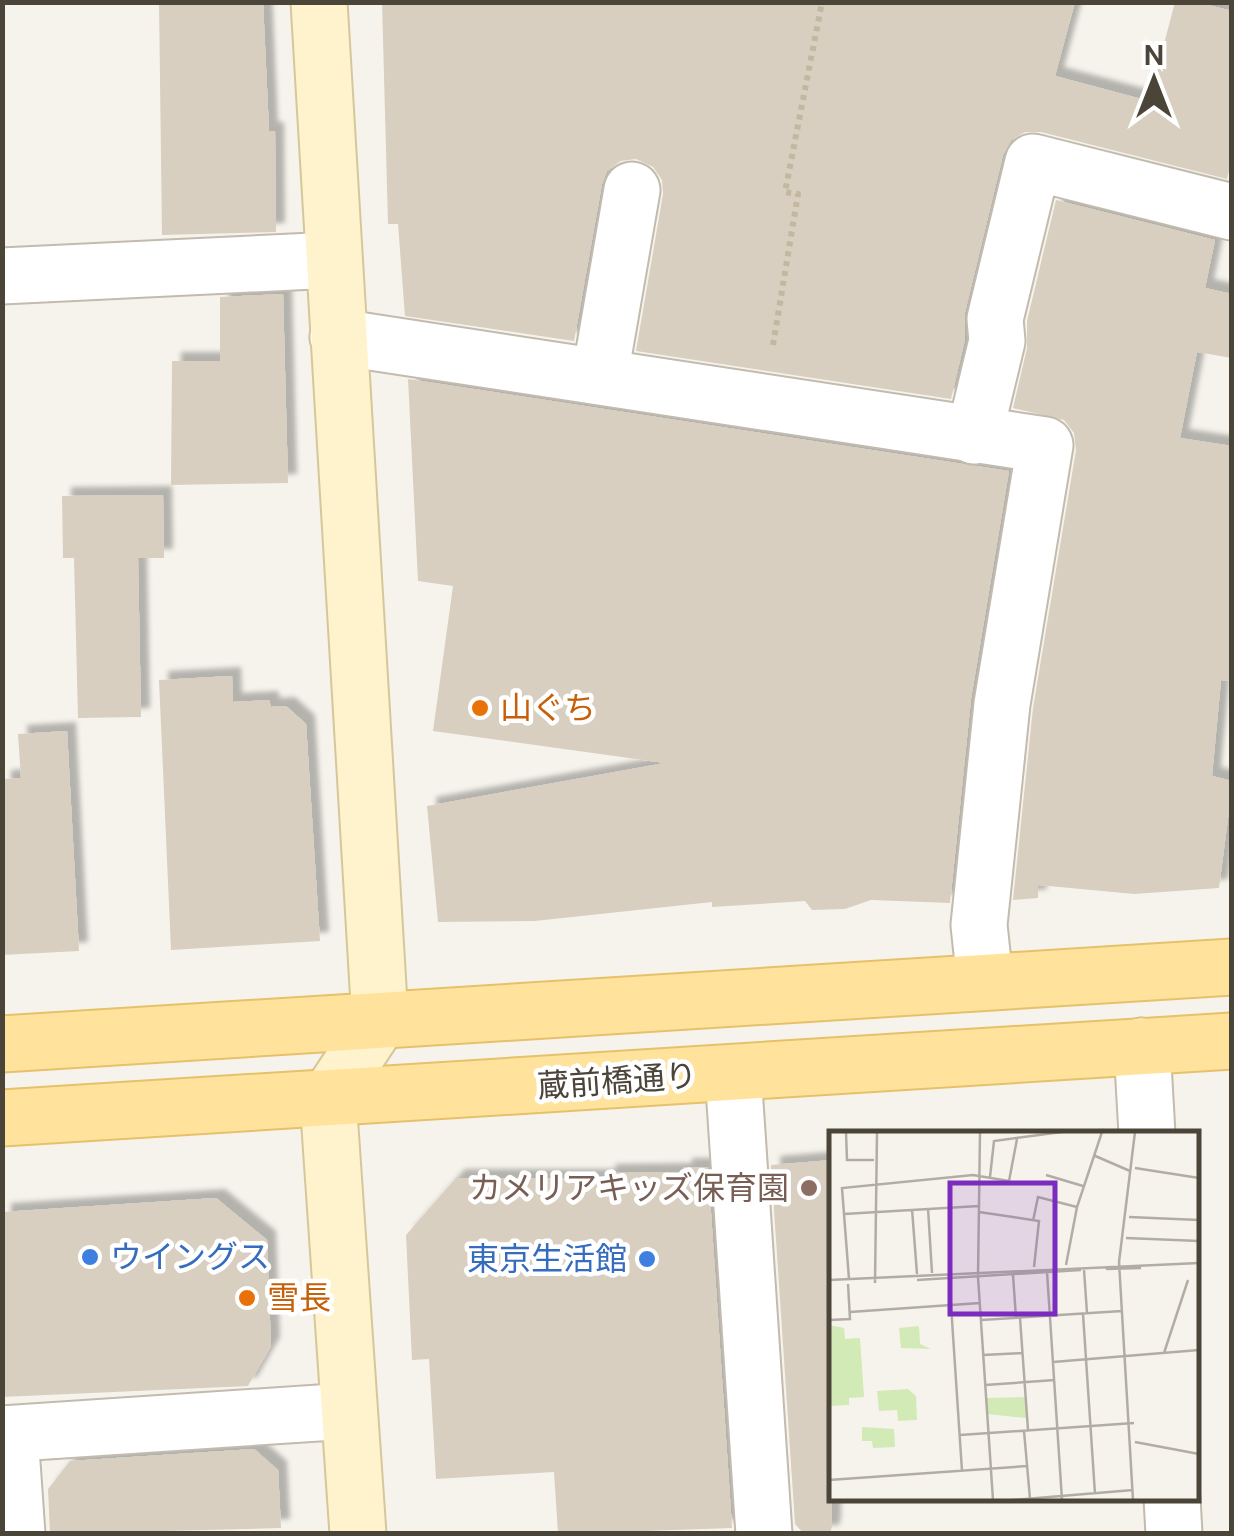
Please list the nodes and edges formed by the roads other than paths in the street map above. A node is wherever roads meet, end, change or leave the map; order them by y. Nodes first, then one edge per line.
1 (320, 2) edge
2 (632, 190) dead end
3 (1232, 212) edge
4 (334, 260) junction
5 (2, 276) edge
6 (338, 337) junction
7 (600, 375) junction
8 (974, 436) junction
9 (1232, 967) edge
10 (985, 980) junction
11 (380, 1020) junction
12 (1232, 1041) edge
13 (2, 1044) edge
14 (1142, 1046) junction
15 (733, 1073) junction
16 (328, 1100) junction
17 (2, 1118) edge
18 (1147, 1131) edge
19 (349, 1410) junction
20 (6, 1434) edge
21 (1172, 1501) edge
22 (18, 1534) edge
23 (358, 1534) edge
24 (764, 1534) edge
25 (1174, 1534) edge

1 - 4 street
2 - 7 street
3 - 8 street
4 - 5 street
4 - 6 street
6 - 7 street
6 - 11 street
7 - 8 street
8 - 10 street
9 - 10 main road
10 - 11 main road
11 - 13 main road
11 - 16 street
12 - 14 main road, 蔵前橋通り
14 - 15 main road, 蔵前橋通り
14 - 18 street
15 - 16 main road, 蔵前橋通り
15 - 24 street
16 - 17 main road, 蔵前橋通り
16 - 19 street
19 - 20 street
19 - 23 street
20 - 22 street
21 - 25 street

